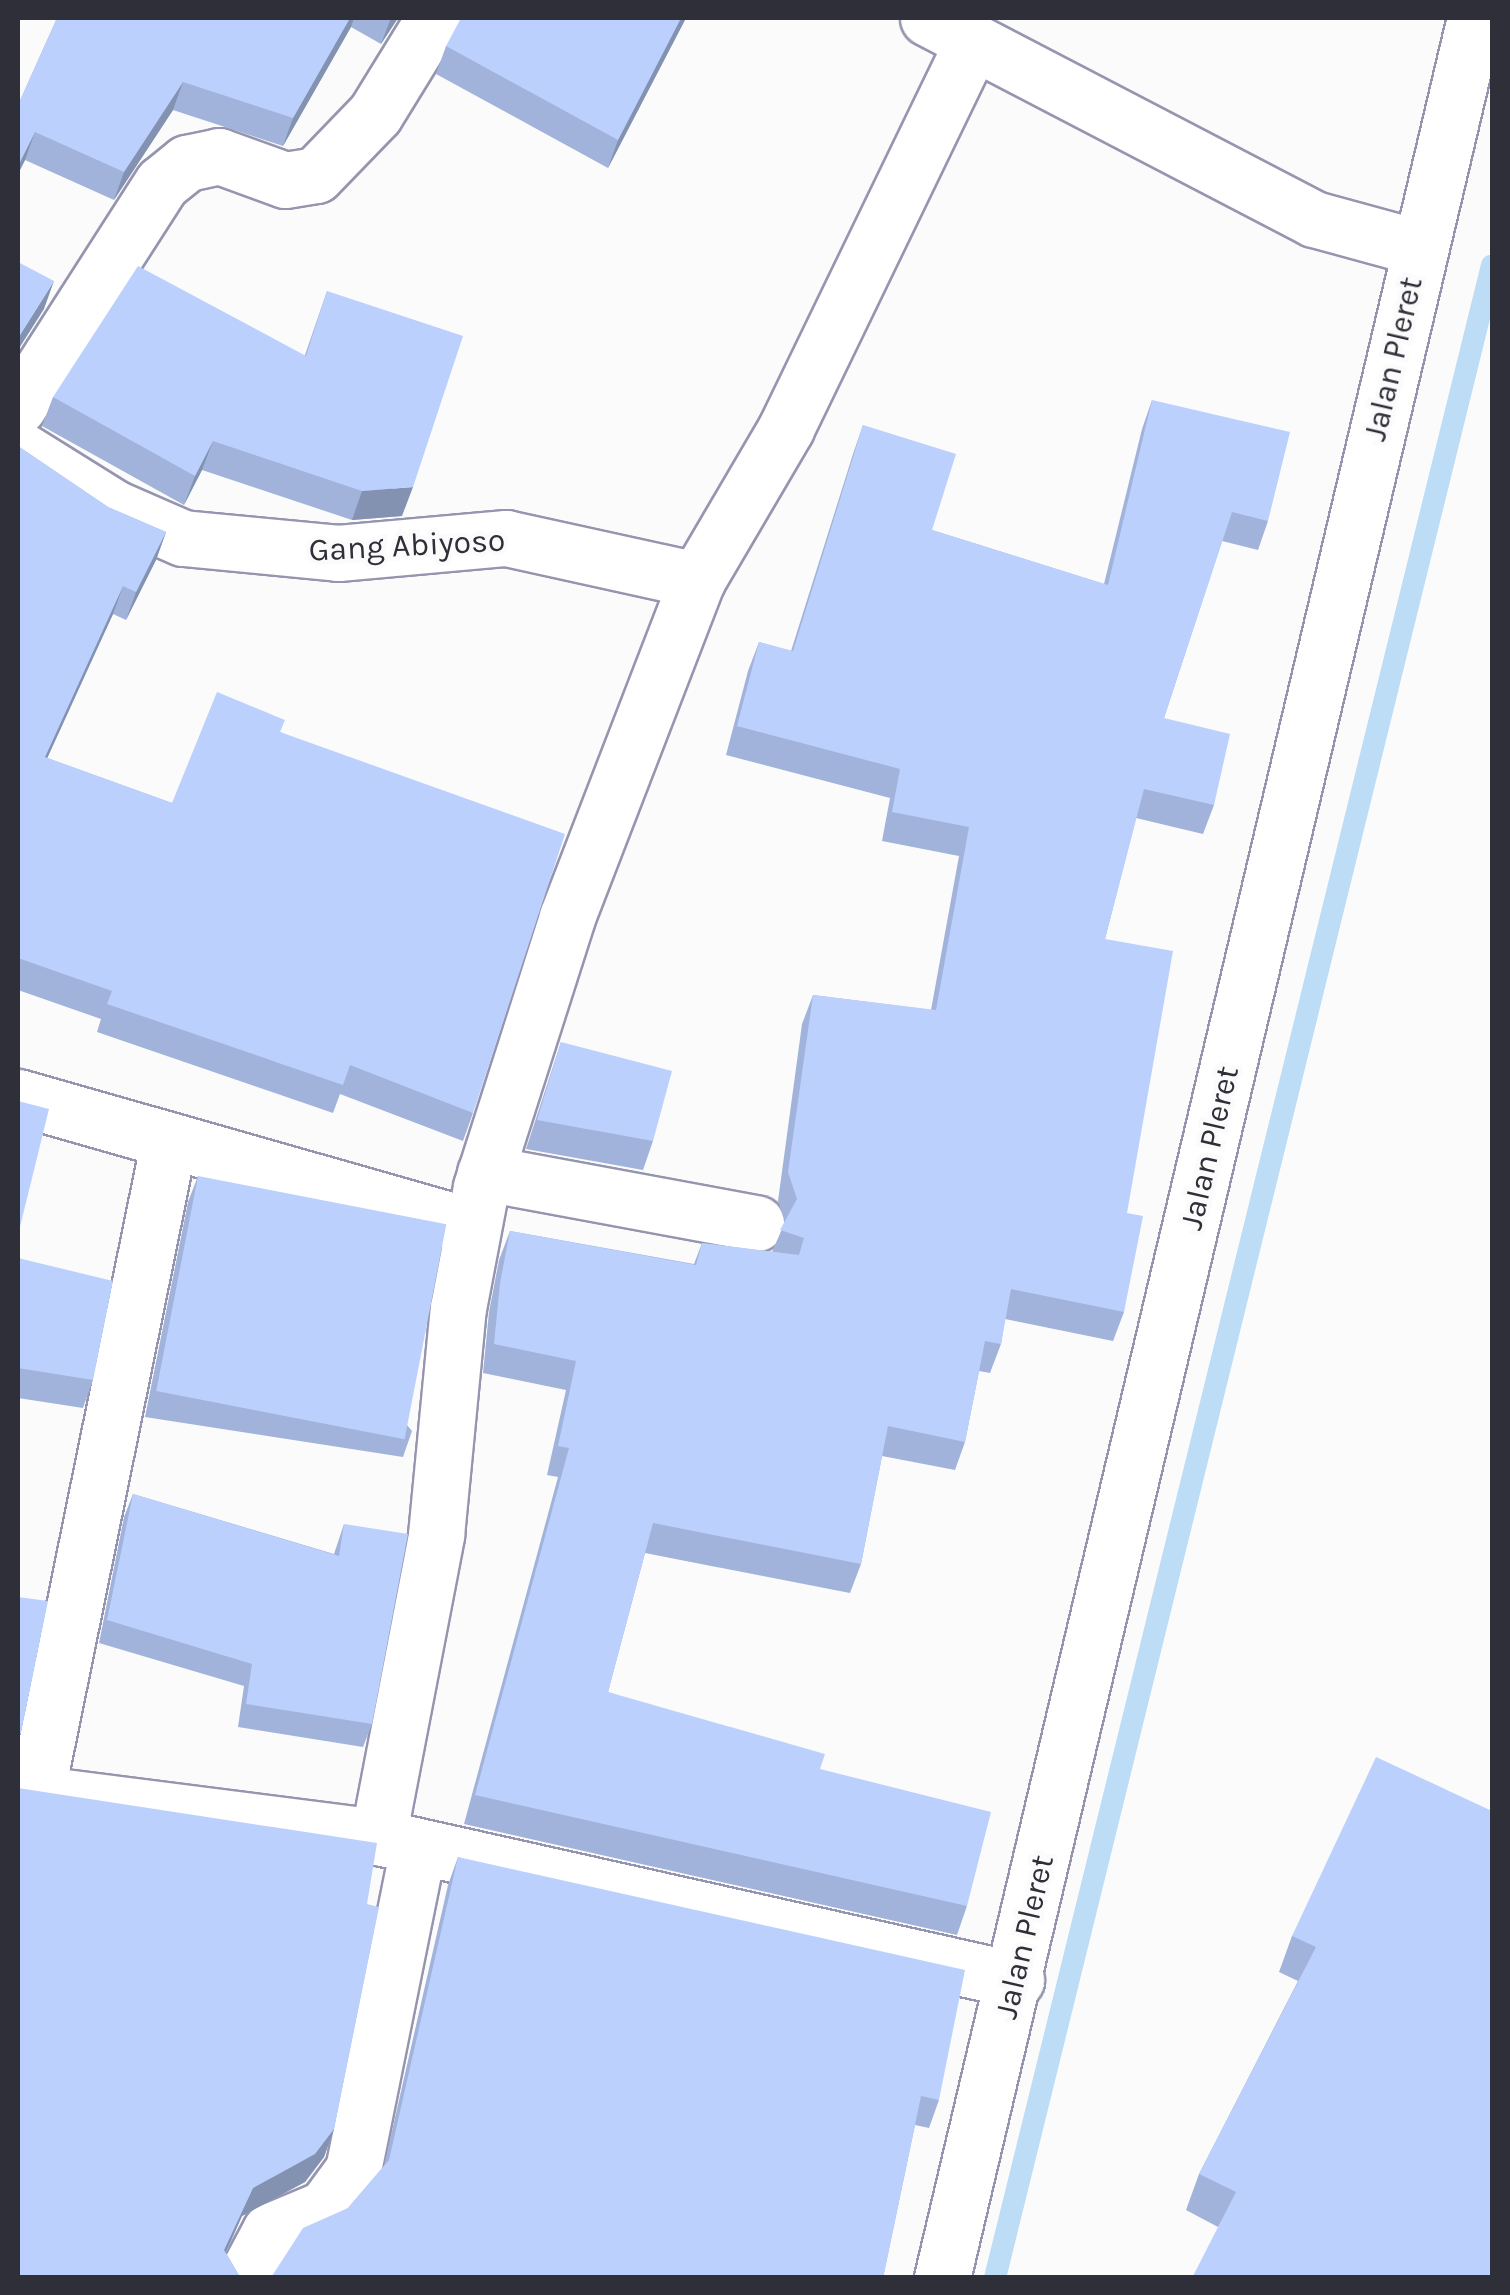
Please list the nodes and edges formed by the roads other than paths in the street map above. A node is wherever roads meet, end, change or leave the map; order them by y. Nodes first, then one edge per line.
1 (434, 18) edge
2 (1475, 18) edge
3 (949, 31) edge
4 (1420, 248) junction
5 (18, 406) edge
6 (18, 448) edge
7 (698, 580) junction
8 (18, 1096) edge
9 (168, 1145) junction
10 (485, 1174) junction
11 (756, 1223) dead end
12 (473, 1228) junction
13 (27, 1793) edge
14 (398, 1843) junction
15 (1016, 1980) junction
16 (244, 2278) edge
17 (942, 2278) edge

1 - 5 street
2 - 4 street, Jalan Pleret
3 - 4 street
3 - 7 street
4 - 15 street, Jalan Pleret
6 - 7 street, Gang Abiyoso
7 - 10 street
8 - 9 street
9 - 12 street
9 - 13 street
10 - 11 street
10 - 12 street
12 - 14 street
13 - 14 street
14 - 15 street
14 - 16 street
15 - 17 street, Jalan Pleret

